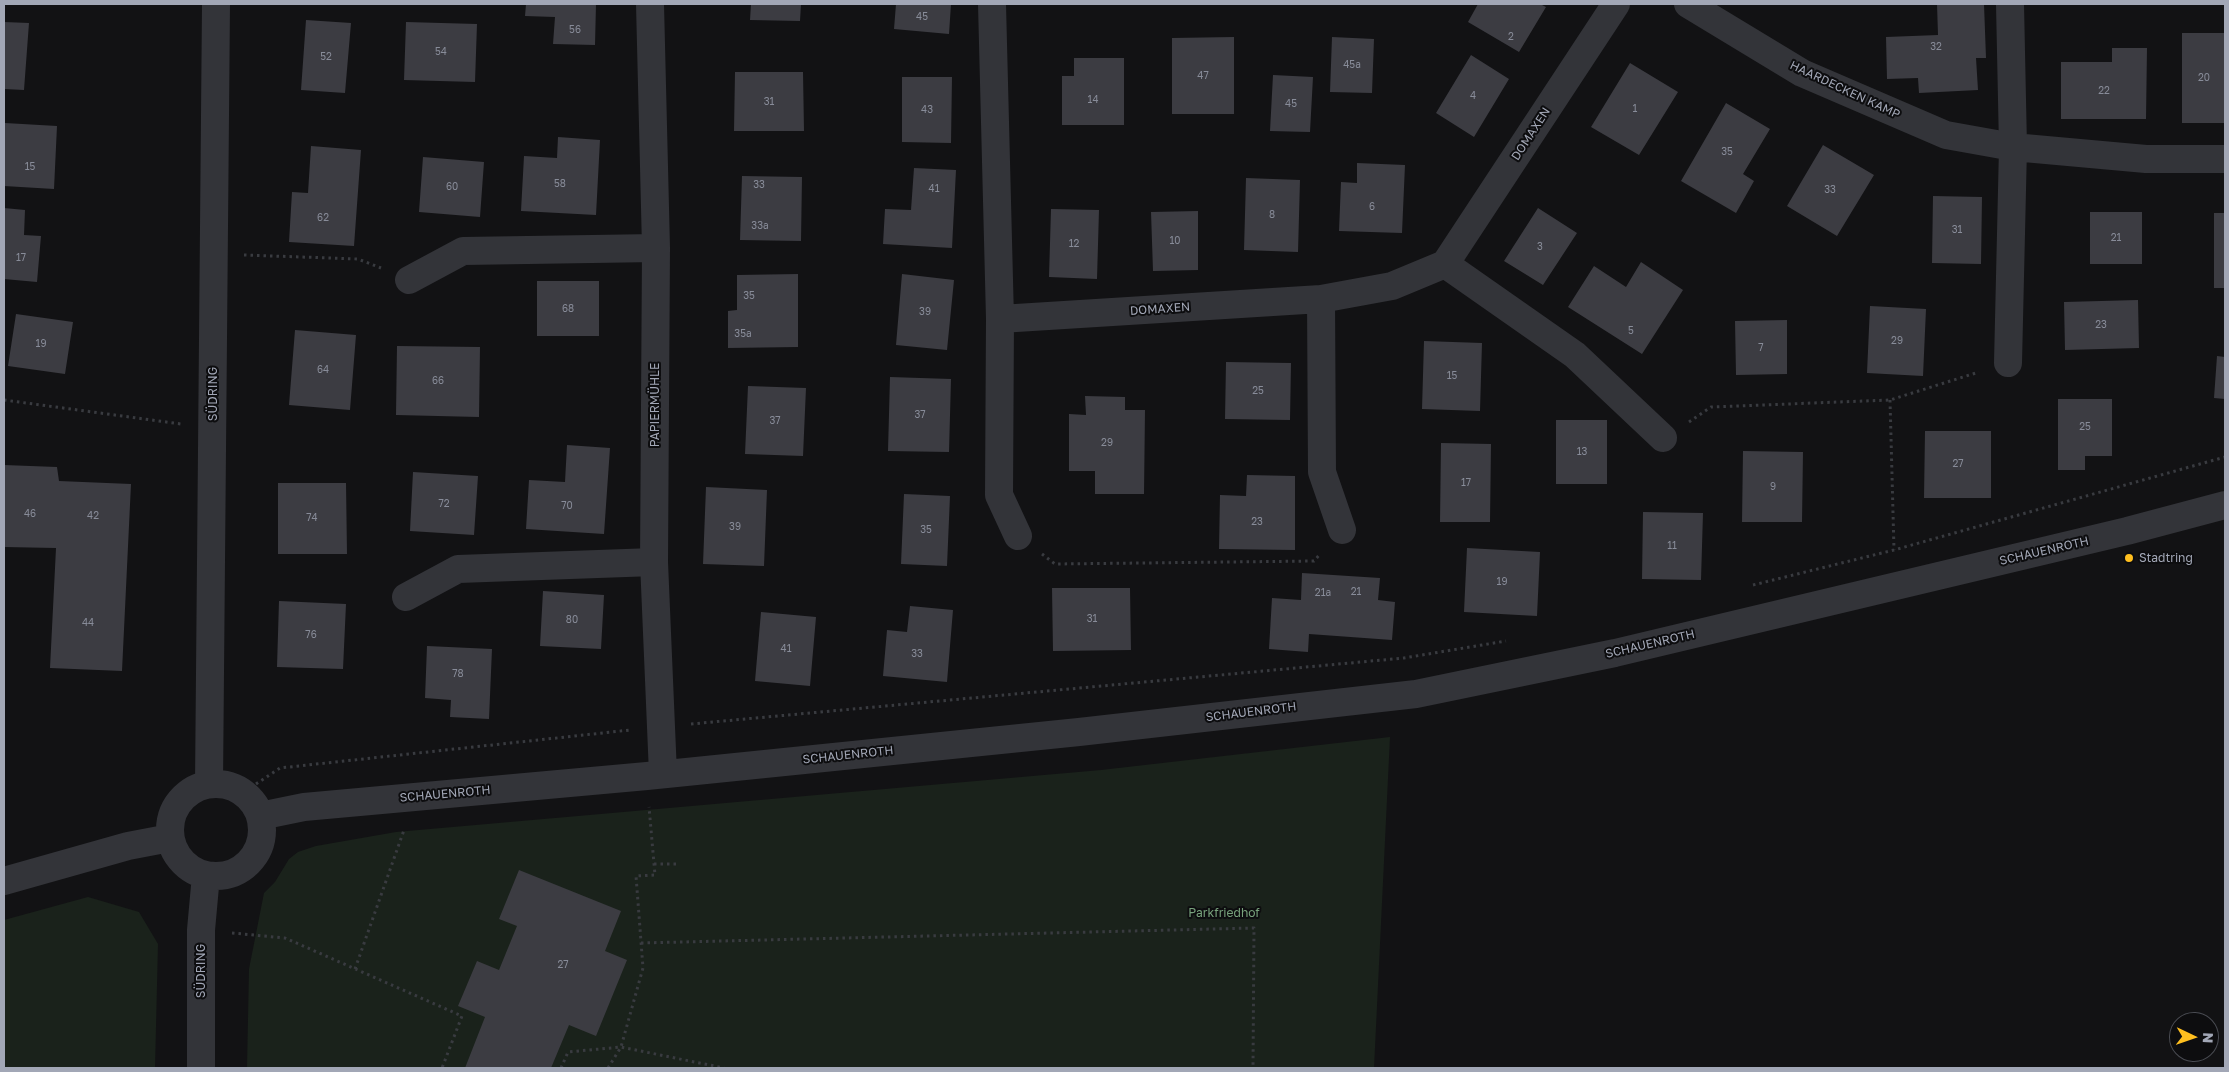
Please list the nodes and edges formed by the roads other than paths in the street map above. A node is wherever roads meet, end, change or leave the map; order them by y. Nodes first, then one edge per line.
1 (216, 4) edge
2 (650, 4) edge
3 (992, 4) edge
4 (1616, 4) edge
5 (1688, 4) edge
6 (2010, 4) edge
7 (2012, 147) junction
8 (2225, 159) edge
9 (656, 248) junction
10 (1445, 264) junction
11 (409, 280) road end
12 (1321, 299) junction
13 (1000, 319) junction
14 (2008, 363) road end
15 (1663, 438) road end
16 (2225, 505) edge
17 (1342, 530) road end
18 (1018, 536) road end
19 (654, 562) junction
20 (406, 597) dead end
21 (655, 775) junction
22 (208, 784) junction
23 (260, 816) junction
24 (170, 838) junction
25 (206, 875) junction
26 (4, 881) edge
27 (201, 1068) edge

1 - 22 street, SÜDRING
2 - 9 street, PAPIERMÜHLE
3 - 13 street
4 - 10 street, DOMAXEN
5 - 7 street, HAARDECKEN KAMP
6 - 7 street
7 - 8 street, HAARDECKEN KAMP
7 - 14 street
9 - 11 street
9 - 19 street, PAPIERMÜHLE
10 - 12 street, DOMAXEN
10 - 15 street
12 - 13 street, DOMAXEN
12 - 17 street
13 - 18 street
16 - 21 street, SCHAUENROTH
19 - 20 street
19 - 21 street, PAPIERMÜHLE
21 - 23 street, SCHAUENROTH
22 - 23 street
22 - 24 street
23 - 25 street
24 - 25 street
24 - 26 street
25 - 27 street, SÜDRING

